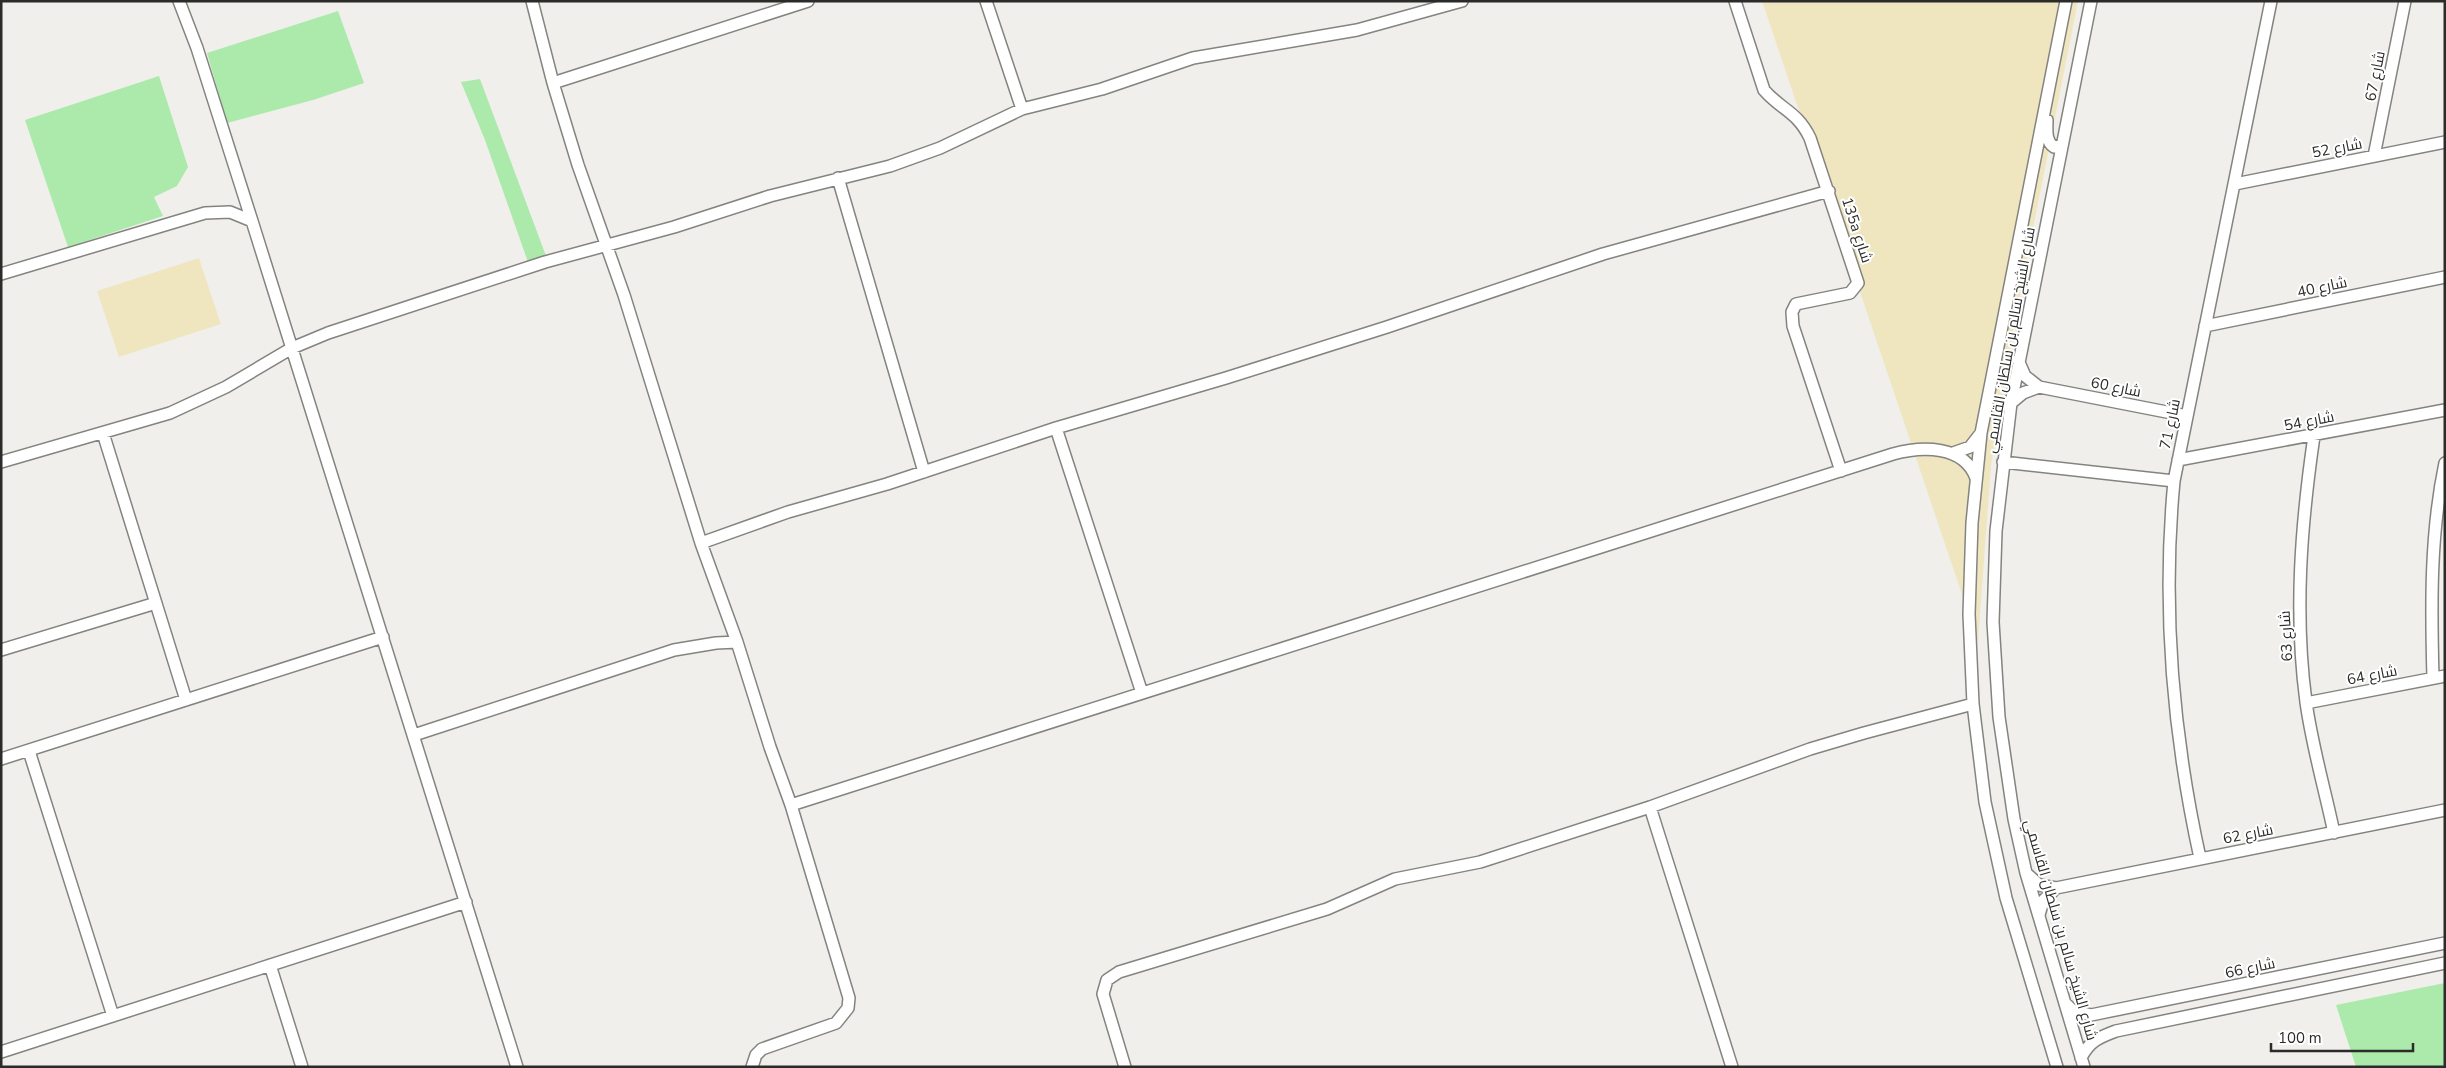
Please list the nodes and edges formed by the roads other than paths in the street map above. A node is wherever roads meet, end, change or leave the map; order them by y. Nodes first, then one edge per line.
1 (179, 1) edge
2 (532, 1) edge
3 (808, 1) edge
4 (986, 1) edge
5 (1462, 1) edge
6 (1735, 1) edge
7 (2066, 1) edge
8 (2091, 1) edge
9 (2271, 1) edge
10 (2405, 1) edge
11 (552, 83) junction
12 (2047, 98) junction
13 (1022, 109) junction
14 (2445, 142) edge
15 (2062, 146) junction
16 (2374, 156) junction
17 (838, 178) junction
18 (2235, 184) junction
19 (1828, 191) junction
20 (252, 220) junction
21 (606, 245) junction
22 (1, 274) edge
23 (2445, 277) edge
24 (2205, 326) junction
25 (292, 348) junction
26 (2018, 360) junction
27 (2039, 387) junction
28 (2011, 403) junction
29 (2445, 410) edge
30 (2187, 416) junction
31 (1056, 428) junction
32 (103, 433) junction
33 (1982, 433) junction
34 (2314, 436) junction
35 (1953, 453) junction
36 (2178, 460) junction
37 (1, 462) edge
38 (2003, 462) junction
39 (2445, 463) edge
40 (1841, 471) junction
41 (924, 472) junction
42 (1976, 478) junction
43 (2174, 481) junction
44 (2439, 542) edge
45 (701, 543) junction
46 (156, 603) junction
47 (383, 637) junction
48 (738, 642) junction
49 (1, 650) edge
50 (2445, 676) edge
51 (2433, 678) junction
52 (1142, 693) junction
53 (186, 700) junction
54 (2306, 703) junction
55 (1973, 704) junction
56 (414, 735) junction
57 (29, 751) junction
58 (1, 759) edge
59 (790, 804) junction
60 (1650, 808) junction
61 (2445, 810) edge
62 (2334, 833) junction
63 (2200, 858) junction
64 (2026, 873) junction
65 (2056, 888) junction
66 (466, 902) junction
67 (2039, 918) junction
68 (2445, 944) edge
69 (2445, 963) edge
70 (270, 965) junction
71 (2064, 1004) junction
72 (2132, 1008) junction
73 (113, 1016) junction
74 (2116, 1031) junction
75 (1, 1052) edge
76 (2082, 1062) edge
77 (302, 1067) edge
78 (517, 1067) edge
79 (752, 1067) edge
80 (1126, 1067) edge
81 (1732, 1067) edge
82 (2057, 1067) edge

1 - 20 street
2 - 11 street
3 - 11 street
4 - 13 street
5 - 13 street
6 - 19 street, 135a شارع
7 - 12 street, شارع الشيخ سالم بن سلطان القاسمي
8 - 15 street, شارع الشيخ سالم بن سلطان القاسمي
9 - 18 street, شارع 71
10 - 16 street, شارع 67
11 - 21 street
12 - 15 street
12 - 33 street, شارع الشيخ سالم بن سلطان القاسمي
13 - 17 street
14 - 16 street, شارع 52
15 - 26 street, شارع الشيخ سالم بن سلطان القاسمي
16 - 18 street, شارع 52
17 - 21 street
17 - 41 street
18 - 24 street, شارع 71
19 - 31 street
19 - 40 street, 135a شارع
20 - 22 street
20 - 25 street
21 - 25 street
21 - 45 street
23 - 24 street, شارع 40
24 - 30 street, شارع 71
25 - 32 street
25 - 47 street
26 - 27 street
26 - 28 street, شارع الشيخ سالم بن سلطان القاسمي
27 - 28 street
27 - 30 street, شارع 60
28 - 38 street, شارع الشيخ سالم بن سلطان القاسمي
29 - 34 street, شارع 54
30 - 36 street, شارع 71
31 - 41 street
31 - 52 street
32 - 37 street
32 - 46 street
33 - 35 street
33 - 42 street, شارع الشيخ سالم بن سلطان القاسمي
34 - 36 street, شارع 54
34 - 54 street, شارع 63
35 - 40 street
35 - 42 street
36 - 43 street, شارع 71
38 - 43 street
38 - 64 street, شارع الشيخ سالم بن سلطان القاسمي
39 - 44 street
40 - 52 street
41 - 45 street
42 - 55 street, شارع الشيخ سالم بن سلطان القاسمي
43 - 63 street, شارع 71
44 - 51 street
45 - 48 street
46 - 49 street
46 - 53 street
47 - 53 street
47 - 56 street
48 - 56 street
48 - 59 street
50 - 51 street, شارع 64
51 - 54 street, شارع 64
52 - 59 street
53 - 57 street
54 - 62 street, شارع 63
55 - 60 street
55 - 82 street, شارع الشيخ سالم بن سلطان القاسمي
56 - 66 street
57 - 58 street
57 - 73 street
59 - 79 street
60 - 80 street
60 - 81 street
61 - 62 street, شارع 62
62 - 63 street, شارع 62
63 - 65 street, شارع 62
64 - 65 street
64 - 67 street, شارع الشيخ سالم بن سلطان القاسمي
65 - 67 street
66 - 70 street
66 - 78 street
67 - 71 street, شارع الشيخ سالم بن سلطان القاسمي
68 - 72 street, شارع 66
69 - 74 street
70 - 73 street
70 - 77 street
71 - 72 street, شارع 66
71 - 76 street, شارع الشيخ سالم بن سلطان القاسمي
72 - 74 street
73 - 75 street
74 - 76 street

